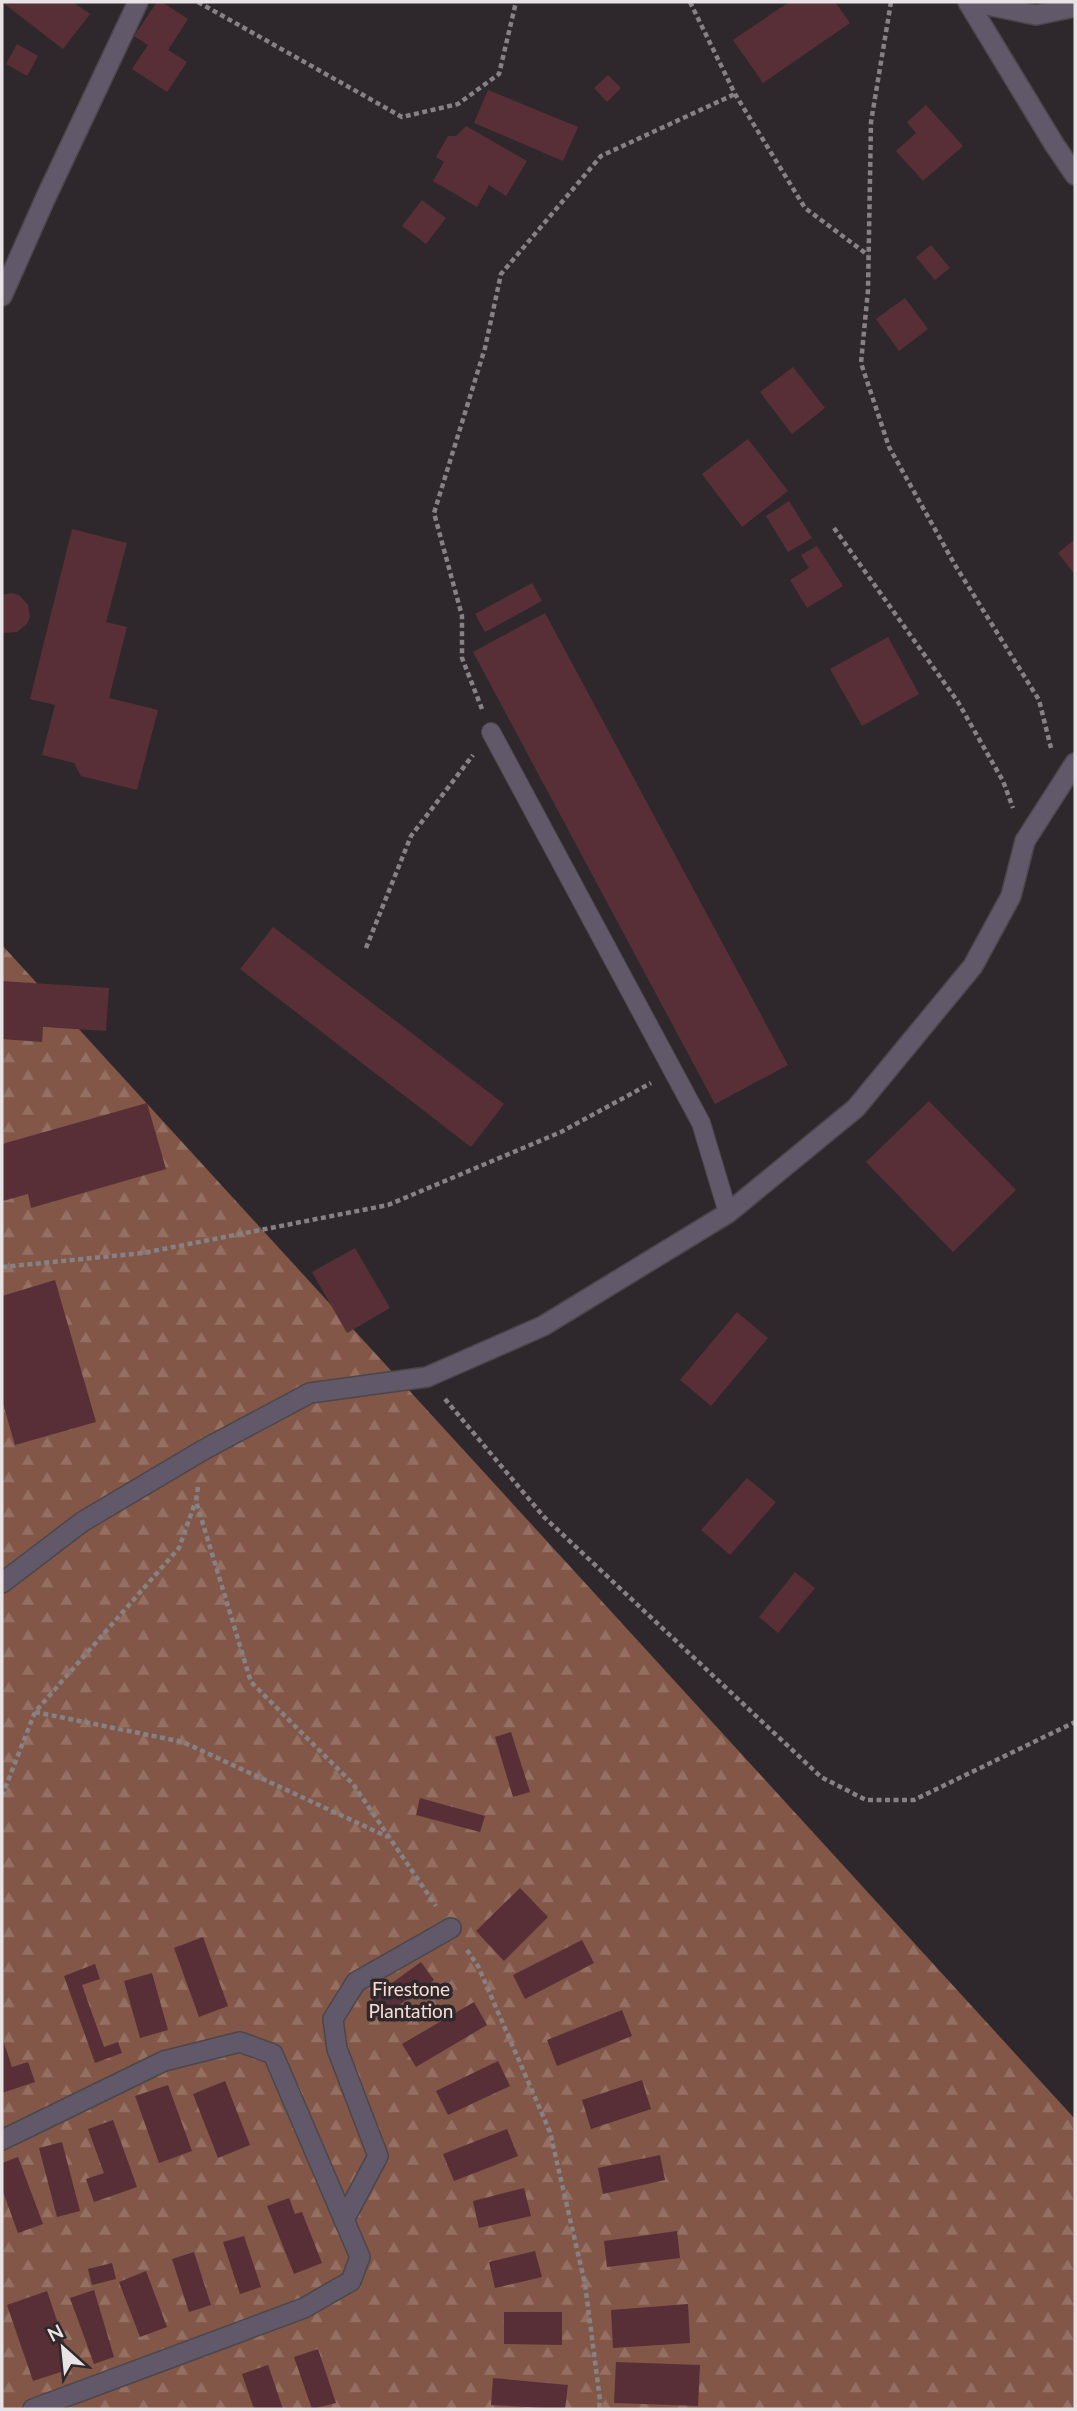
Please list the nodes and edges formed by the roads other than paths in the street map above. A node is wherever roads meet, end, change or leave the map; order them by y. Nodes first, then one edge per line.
1 (138, 2) edge
2 (970, 2) edge
3 (1075, 7) edge
4 (1075, 175) edge
5 (2, 296) edge
6 (491, 732) road end
7 (1075, 763) edge
8 (728, 1213) junction
9 (2, 1583) edge
10 (451, 1928) dead end
11 (2, 2140) edge
12 (344, 2220) junction
13 (33, 2409) edge

1 - 5 street
2 - 3 street
2 - 4 street
6 - 8 lane
7 - 8 street
8 - 9 street
10 - 12 street
11 - 12 street
12 - 13 street

